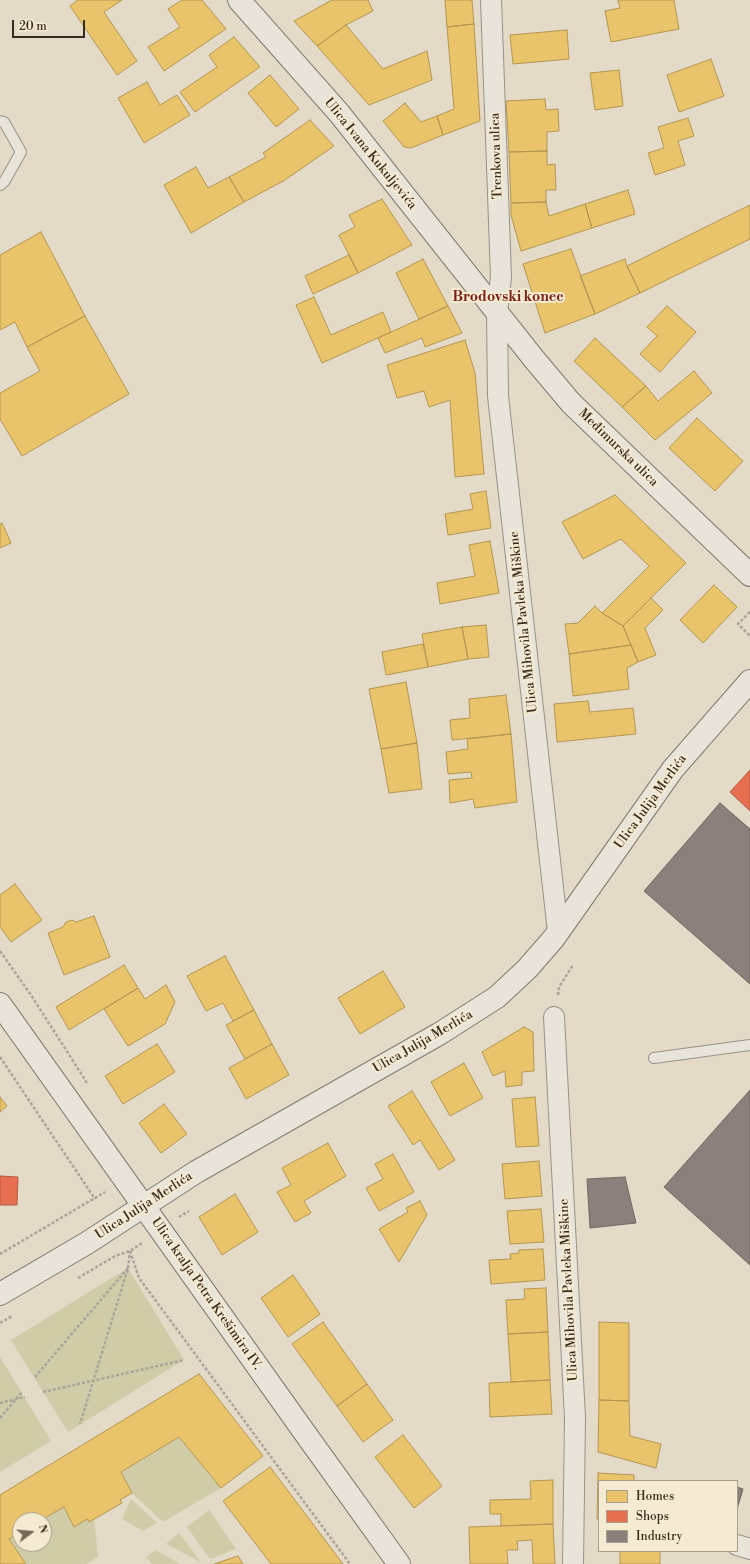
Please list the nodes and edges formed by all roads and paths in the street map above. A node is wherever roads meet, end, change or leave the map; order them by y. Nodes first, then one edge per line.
1 (239, 0) edge
2 (491, 0) edge
3 (0, 121) edge
4 (0, 185) edge
5 (497, 312) junction
6 (750, 575) edge
7 (750, 612) edge
8 (750, 636) edge
9 (750, 680) edge
10 (558, 932) junction
11 (0, 951) edge
12 (573, 965) dead end
13 (0, 1004) edge
14 (554, 1017) joint
15 (750, 1045) edge
16 (0, 1057) edge
17 (654, 1058) dead end
18 (90, 1087) dead end
19 (143, 1206) junction
20 (130, 1251) junction
21 (0, 1254) edge
22 (128, 1268) junction
23 (74, 1280) dead end
24 (0, 1294) edge
25 (14, 1315) dead end
26 (0, 1323) edge
27 (184, 1360) dead end
28 (35, 1377) dead end
29 (94, 1381) junction
30 (22, 1392) dead end
31 (43, 1392) dead end
32 (25, 1397) dead end
33 (16, 1399) junction
34 (0, 1403) edge
35 (0, 1418) edge
36 (80, 1424) dead end
37 (738, 1545) edge
38 (750, 1549) edge
39 (350, 1564) edge
40 (399, 1564) edge
41 (573, 1564) edge

1 - 5 main road, Ulica Ivana Kukuljevića
2 - 5 street, Trenkova ulica
3 - 4 lane
5 - 6 main road, Međimurska ulica
5 - 10 street, Ulica Mihovila Pavleka Miškine
7 - 8 path
9 - 10 main road, Ulica Julija Merlića
10 - 19 main road, Ulica Julija Merlića
11 - 18 path
12 - 14 path
13 - 19 main road, Ulica kralja Petra Krešimira IV.
14 - 41 street, Ulica Mihovila Pavleka Miškine
15 - 17 lane
16 - 21 path
19 - 24 main road, Ulica Julija Merlića
19 - 40 main road, Ulica kralja Petra Krešimira IV.
20 - 22 path
20 - 23 path
20 - 39 path
22 - 28 path
22 - 29 path
25 - 26 path
27 - 29 path
29 - 31 path
29 - 36 path
30 - 33 path
32 - 33 path
33 - 34 path
33 - 35 path
37 - 38 street

